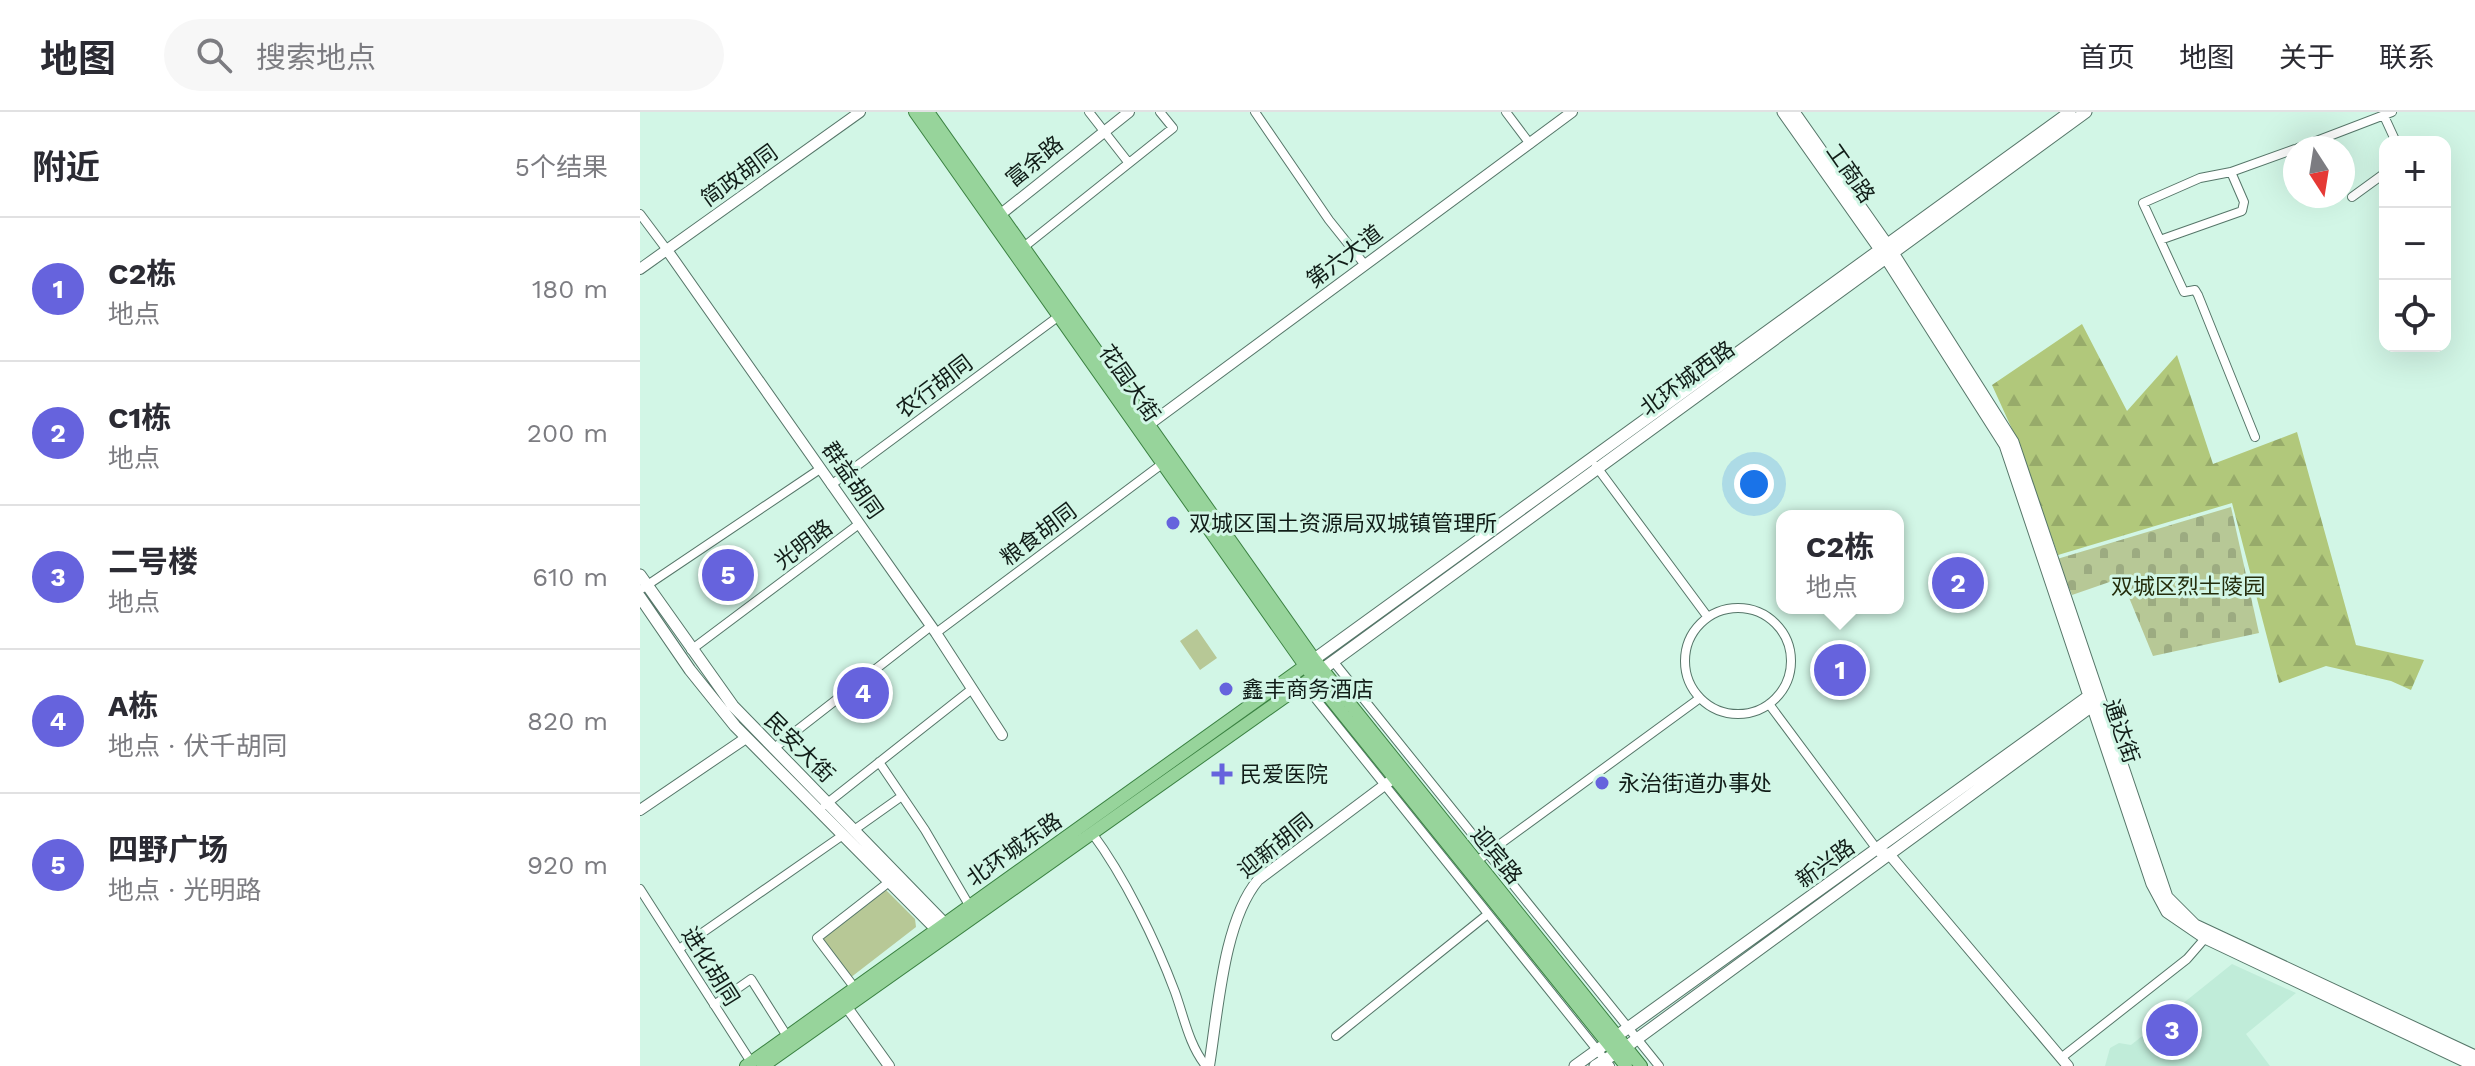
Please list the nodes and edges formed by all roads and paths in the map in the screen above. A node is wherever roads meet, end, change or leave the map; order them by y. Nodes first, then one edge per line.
1 (860, 112) edge
2 (915, 112) edge
3 (928, 112) edge
4 (1089, 112) edge
5 (1115, 112) edge
6 (1129, 112) edge
7 (1160, 112) edge
8 (1255, 112) edge
9 (1506, 112) edge
10 (1572, 112) edge
11 (1783, 112) edge
12 (1794, 112) edge
13 (2070, 112) edge
14 (2086, 112) edge
15 (2388, 114) edge
16 (1103, 131) junction
17 (2331, 136) edge
18 (2394, 136) edge
19 (1530, 144) junction
20 (2283, 154) edge
21 (1128, 162) junction
22 (2231, 172) junction
23 (2379, 177) edge
24 (2355, 195) edge
25 (640, 214) edge
26 (996, 218) junction
27 (2160, 240) junction
28 (667, 250) junction
29 (1887, 251) junction
30 (1019, 252) junction
31 (1365, 265) junction
32 (640, 269) edge
33 (1059, 316) junction
34 (1145, 428) junction
35 (2255, 437) dead end
36 (1594, 463) junction
37 (1162, 464) junction
38 (820, 469) junction
39 (831, 485) junction
40 (859, 524) junction
41 (642, 583) edge
42 (640, 597) edge
43 (1707, 616) junction
44 (933, 630) junction
45 (691, 650) junction
46 (1333, 661) junction
47 (1311, 671) junction
48 (972, 689) junction
49 (1700, 698) junction
50 (2094, 698) junction
51 (1769, 704) junction
52 (1002, 735) dead end
53 (746, 738) junction
54 (773, 749) junction
55 (879, 762) junction
56 (1389, 781) junction
57 (902, 796) junction
58 (823, 807) junction
59 (640, 810) edge
60 (848, 833) junction
61 (1092, 833) junction
62 (1883, 853) junction
63 (1477, 861) junction
64 (889, 882) junction
65 (640, 889) edge
66 (969, 905) junction
67 (1489, 908) junction
68 (944, 930) junction
69 (2208, 935) junction
70 (679, 949) junction
71 (854, 987) junction
72 (714, 1005) junction
73 (846, 1006) junction
74 (787, 1036) junction
75 (1336, 1036) dead end
76 (1614, 1049) edge
77 (2475, 1056) edge
78 (2065, 1062) edge
79 (753, 1065) edge
80 (889, 1066) edge
81 (1208, 1066) edge
82 (1575, 1066) edge
83 (1626, 1066) edge
84 (1641, 1066) edge
85 (1659, 1066) edge
86 (2475, 1066) edge

1 - 28 street, 简政胡同
2 - 26 main road, 花园大街
3 - 26 main road, 花园大街
4 - 16 street
5 - 16 street, 富余路
6 - 16 street, 富余路
7 - 21 street
8 - 31 street
9 - 19 street
10 - 19 street, 第六大道
11 - 29 main road, 工商路
12 - 29 main road, 工商路
13 - 29 main road, 北环城西路
14 - 29 main road, 北环城西路
15 - 17 street
15 - 18 street
16 - 21 street
16 - 26 street, 富余路
19 - 31 street, 第六大道
20 - 22 street
21 - 30 street
22 - 27 street
22 - 27 street
23 - 24 street
25 - 28 street
26 - 30 main road, 花园大街
27 - 35 street
28 - 32 street, 简政胡同
28 - 38 street, 群益胡同
29 - 36 main road, 北环城西路
29 - 50 main road, 通达街
30 - 33 main road, 花园大街
30 - 34 main road, 花园大街
31 - 34 street, 第六大道
33 - 34 main road, 花园大街
33 - 39 street, 农行胡同
34 - 37 main road, 花园大街
34 - 47 main road, 花园大街
36 - 43 street
36 - 46 main road, 北环城西路
36 - 47 main road, 北环城西路
37 - 44 street, 粮食胡同
37 - 47 main road, 花园大街
38 - 39 street, 群益胡同
38 - 41 street
39 - 40 street, 群益胡同
40 - 44 street, 群益胡同
40 - 45 street, 光明路
41 - 45 main road, 民安大街
42 - 53 main road, 民安大街
43 - 49 street
43 - 51 street
44 - 48 street, 群益胡同
44 - 54 street, 粮食胡同
45 - 54 main road, 民安大街
46 - 47 main road, 北环城西路
46 - 63 street
47 - 56 main road, 迎宾路
47 - 61 main road, 北环城东路
47 - 63 main road, 迎宾路
47 - 66 main road, 北环城东路
48 - 52 street, 群益胡同
48 - 55 street
49 - 51 street
49 - 63 street
50 - 62 main road, 新兴路
50 - 69 main road, 通达街
51 - 62 street
53 - 58 main road, 民安大街
53 - 59 street
54 - 58 main road, 民安大街
55 - 57 street
55 - 58 street
56 - 63 main road, 迎宾路
56 - 67 street
56 - 81 street, 迎新胡同
57 - 60 street
57 - 66 street
58 - 60 main road, 民安大街
60 - 64 main road, 民安大街
60 - 68 main road, 民安大街
60 - 70 street
61 - 68 main road, 北环城东路
61 - 81 street
62 - 76 main road, 新兴路
62 - 78 street
63 - 67 main road, 迎宾路
63 - 76 main road, 迎宾路
64 - 68 main road, 民安大街
64 - 71 street
65 - 70 street, 进化胡同
66 - 68 main road, 北环城东路
67 - 75 street
67 - 76 main road, 迎宾路
68 - 71 main road, 北环城东路
68 - 73 main road, 北环城东路
69 - 77 main road, 通达街
69 - 78 street
69 - 86 main road, 通达街
70 - 72 street, 进化胡同
71 - 74 main road, 北环城东路
72 - 74 street
72 - 79 street, 进化胡同
73 - 79 main road, 北环城东路
73 - 80 street
74 - 79 main road, 北环城东路
76 - 82 main road, 新兴路
76 - 83 main road, 迎宾路
76 - 84 main road, 迎宾路
76 - 85 street

